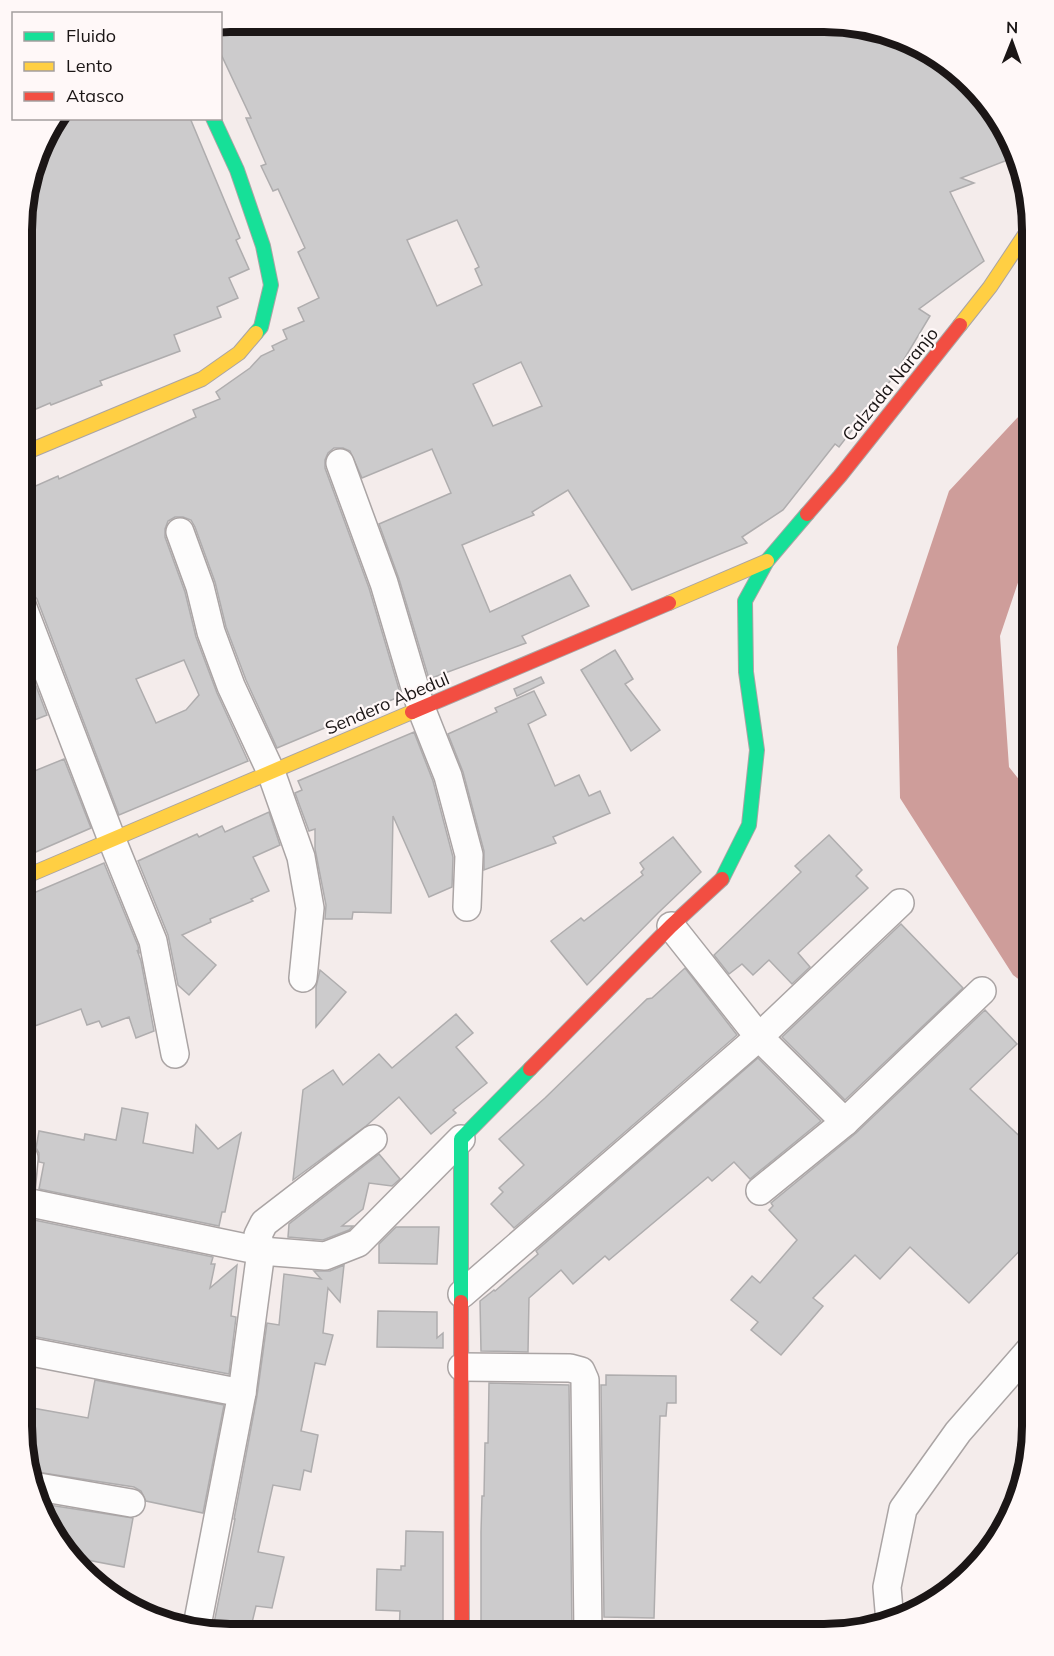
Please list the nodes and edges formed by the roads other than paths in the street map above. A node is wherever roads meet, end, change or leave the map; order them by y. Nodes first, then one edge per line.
1 (214, 120) edge
2 (1022, 239) edge
3 (32, 450) edge
4 (340, 463) dead end
5 (180, 532) dead end
6 (767, 561) junction
7 (32, 631) edge
8 (421, 708) junction
9 (271, 772) junction
10 (112, 840) junction
11 (32, 874) edge
12 (900, 903) dead end
13 (467, 907) dead end
14 (671, 926) junction
15 (303, 978) dead end
16 (982, 991) dead end
17 (759, 1037) junction
18 (175, 1054) dead end
19 (844, 1122) junction
20 (373, 1139) dead end
21 (461, 1139) junction
22 (760, 1191) dead end
23 (32, 1203) edge
24 (261, 1251) junction
25 (462, 1294) junction
26 (32, 1352) edge
27 (462, 1367) junction
28 (1022, 1368) edge
29 (242, 1394) junction
30 (41, 1487) edge
31 (131, 1503) dead end
32 (890, 1613) edge
33 (198, 1622) edge
34 (462, 1624) edge
35 (588, 1624) edge

1 - 3 street
2 - 6 street, Calzada Naranjo
4 - 8 street
5 - 9 street
6 - 8 street, Sendero Abedul
6 - 14 street
7 - 10 street
8 - 9 street, Sendero Abedul
8 - 13 street
9 - 10 street, Sendero Abedul
9 - 15 street
10 - 11 street, Sendero Abedul
10 - 18 street
12 - 17 street
14 - 17 street
14 - 21 street
16 - 19 street
17 - 19 street
17 - 25 street
19 - 22 street
20 - 24 street
21 - 24 street
21 - 25 street
23 - 24 street
24 - 29 street
25 - 27 street
26 - 29 street
27 - 34 street
27 - 35 street
28 - 32 street
29 - 33 street
30 - 31 street

